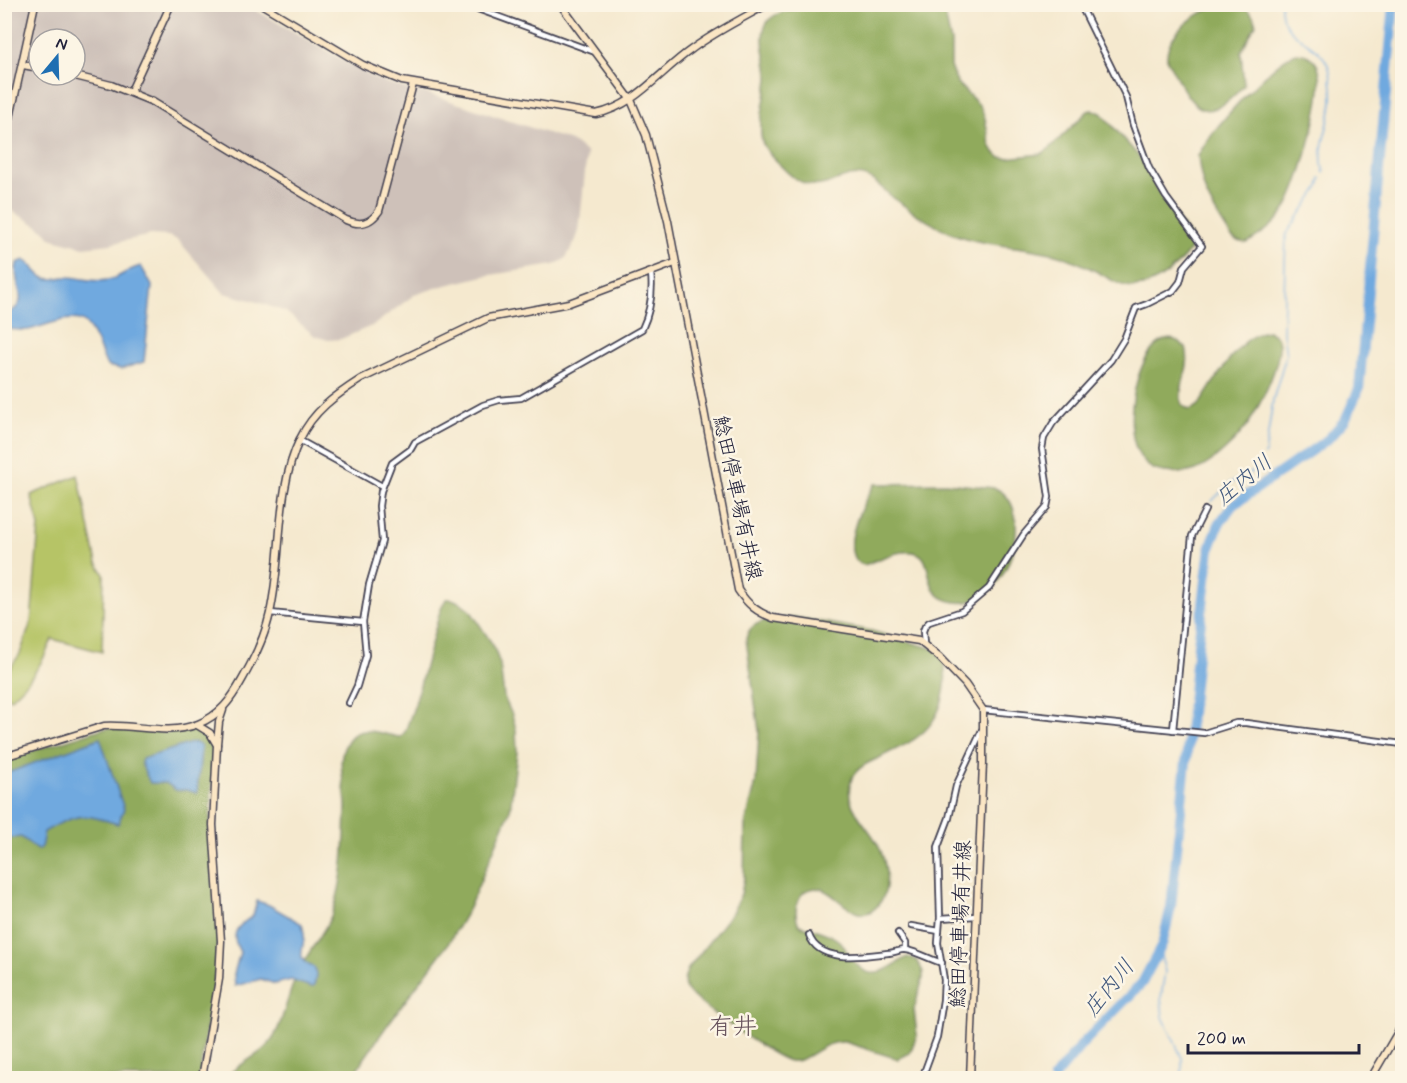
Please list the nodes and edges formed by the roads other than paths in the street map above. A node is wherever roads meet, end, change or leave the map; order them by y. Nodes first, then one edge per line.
1 (35, 4) edge
2 (171, 4) edge
3 (261, 4) edge
4 (464, 4) edge
5 (560, 4) edge
6 (768, 4) edge
7 (1080, 4) edge
8 (595, 52) junction
9 (23, 65) junction
10 (27, 66) edge
11 (87, 80) edge
12 (413, 84) junction
13 (131, 92) junction
14 (631, 100) junction
15 (4, 145) edge
16 (675, 263) junction
17 (651, 273) junction
18 (299, 440) junction
19 (382, 486) junction
20 (1205, 510) dead end
21 (270, 613) junction
22 (363, 622) junction
23 (924, 644) junction
24 (349, 703) dead end
25 (224, 708) junction
26 (983, 710) junction
27 (197, 725) junction
28 (984, 725) junction
29 (1174, 730) junction
30 (1402, 744) edge
31 (216, 745) junction
32 (4, 757) edge
33 (977, 916) junction
34 (940, 918) junction
35 (911, 926) dead end
36 (939, 931) junction
37 (898, 933) dead end
38 (809, 935) dead end
39 (905, 950) junction
40 (942, 963) junction
41 (1402, 1024) edge
42 (202, 1078) edge
43 (922, 1078) edge
44 (970, 1078) edge
45 (1373, 1078) edge

1 - 9 street
2 - 13 street
3 - 12 street
4 - 8 street
5 - 8 street, 鯰田停車場有井線
6 - 14 street
7 - 23 street
8 - 14 street, 鯰田停車場有井線
9 - 10 street
9 - 15 street
11 - 13 street
12 - 13 street
12 - 14 street
14 - 16 street, 鯰田停車場有井線
16 - 17 street
16 - 23 street, 鯰田停車場有井線
17 - 18 street
17 - 19 street
18 - 19 street
18 - 21 street
19 - 22 street
20 - 29 street
21 - 22 street
21 - 25 street
22 - 24 street
23 - 26 street, 鯰田停車場有井線
25 - 27 street
25 - 31 street
26 - 28 street, 鯰田停車場有井線
26 - 29 street
27 - 31 street
27 - 32 street
28 - 33 street, 鯰田停車場有井線
28 - 34 street
29 - 30 street
31 - 42 street
33 - 34 street
33 - 44 street, 鯰田停車場有井線
34 - 36 street
35 - 36 street
36 - 40 street
37 - 39 street
38 - 39 street
39 - 40 street
40 - 43 street
41 - 45 street

